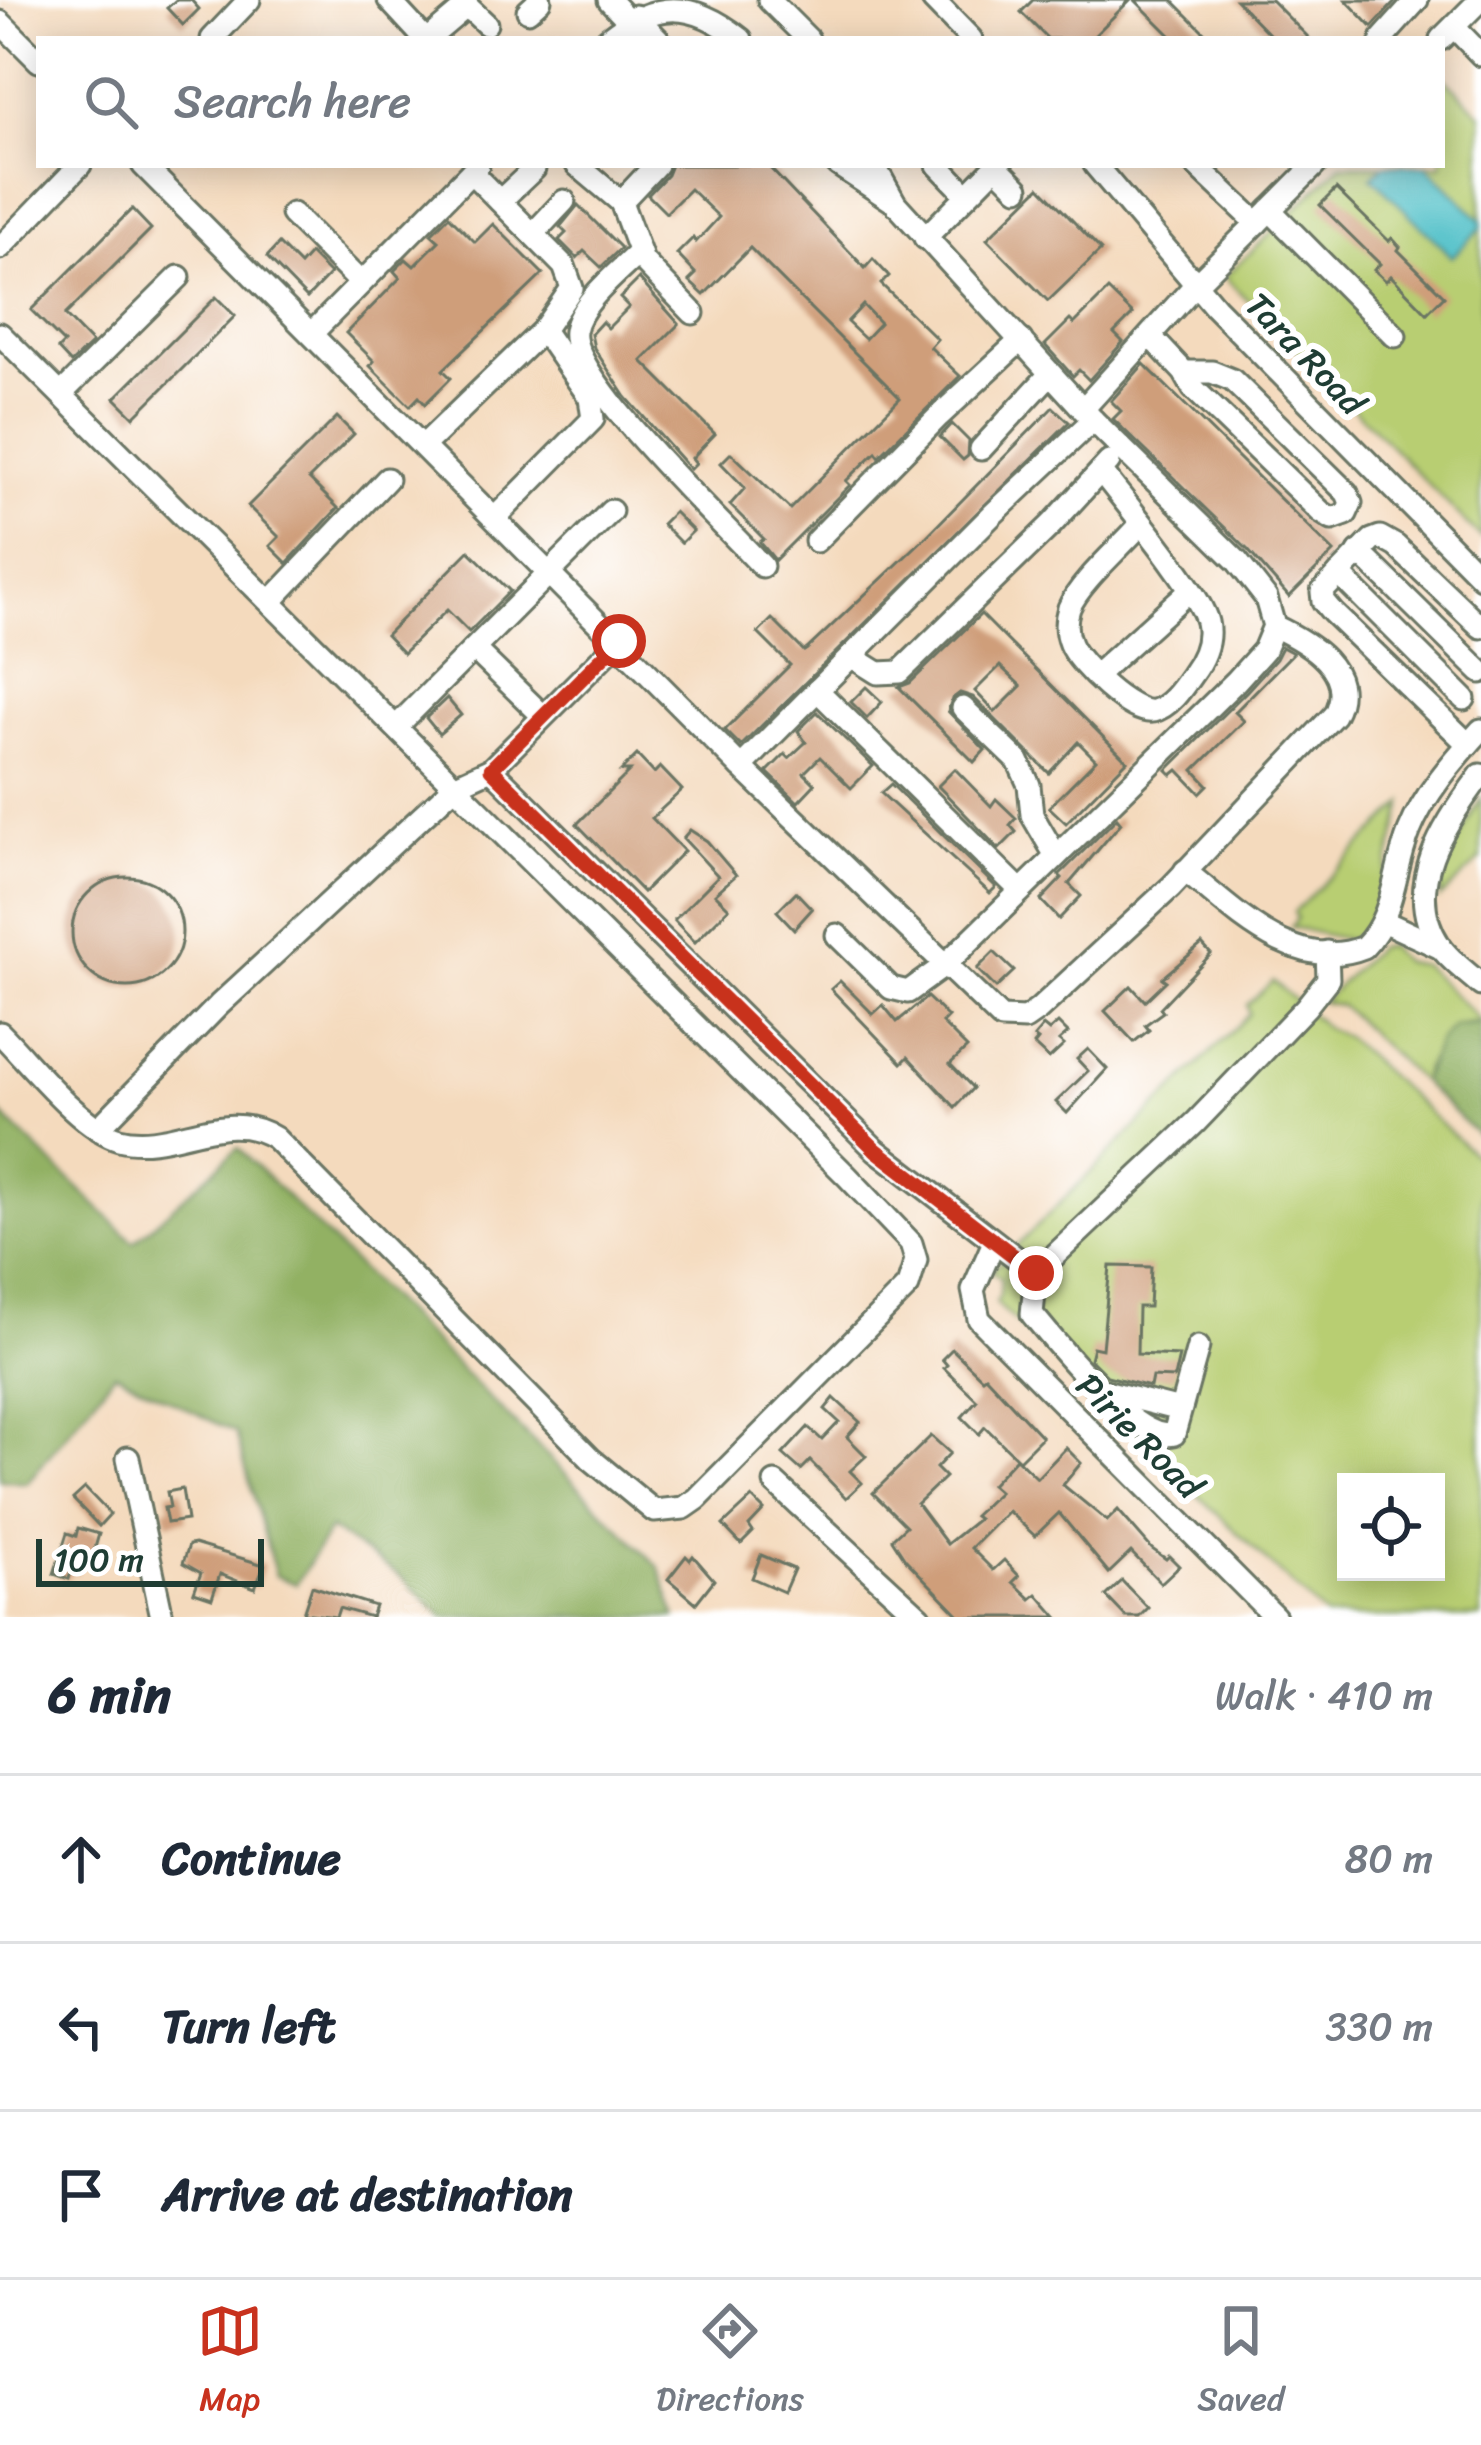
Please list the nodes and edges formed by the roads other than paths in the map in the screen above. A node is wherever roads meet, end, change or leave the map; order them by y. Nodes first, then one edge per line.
1 (250, 0) edge
2 (388, 0) edge
3 (609, 0) edge
4 (769, 0) edge
5 (933, 0) edge
6 (1417, 0) edge
7 (1480, 0) edge
8 (465, 3) edge
9 (675, 3) edge
10 (632, 18) junction
11 (0, 22) edge
12 (486, 24) dead end
13 (1448, 33) edge
14 (215, 36) edge
15 (424, 36) edge
16 (430, 36) edge
17 (611, 36) edge
18 (654, 36) edge
19 (735, 36) edge
20 (805, 36) edge
21 (968, 36) edge
22 (1385, 36) edge
23 (1481, 55) edge
24 (36, 58) edge
25 (77, 168) edge
26 (146, 168) edge
27 (474, 168) edge
28 (581, 168) edge
29 (843, 168) edge
30 (876, 168) edge
31 (941, 168) edge
32 (992, 168) edge
33 (998, 168) edge
34 (1098, 168) edge
35 (1200, 168) edge
36 (1312, 168) edge
37 (534, 169) dead end
38 (641, 170) edge
39 (1018, 188) dead end
40 (967, 195) junction
41 (500, 201) junction
42 (564, 202) dead end
43 (621, 202) junction
44 (894, 202) junction
45 (292, 214) dead end
46 (1263, 217) junction
47 (533, 234) junction
48 (926, 238) junction
49 (0, 248) edge
50 (638, 253) junction
51 (179, 278) dead end
52 (361, 283) junction
53 (1196, 284) junction
54 (693, 313) dead end
55 (543, 330) junction
56 (312, 333) junction
57 (0, 334) edge
58 (1150, 336) junction
59 (1395, 336) dead end
60 (1021, 340) junction
61 (1184, 372) junction
62 (1050, 374) junction
63 (61, 394) junction
64 (1088, 414) junction
65 (423, 446) junction
66 (1121, 448) junction
67 (981, 449) dead end
68 (1100, 471) junction
69 (387, 479) dead end
70 (611, 511) dead end
71 (495, 518) junction
72 (1141, 524) junction
73 (816, 541) dead end
74 (1360, 552) junction
75 (948, 562) junction
76 (762, 566) dead end
77 (551, 574) junction
78 (1339, 574) junction
79 (1481, 577) edge
80 (1441, 589) junction
81 (1190, 590) junction
82 (980, 594) junction
83 (271, 602) junction
84 (1418, 612) junction
85 (1274, 626) junction
86 (1481, 627) edge
87 (1398, 633) junction
88 (619, 641) junction
89 (474, 650) junction
90 (1376, 655) junction
91 (851, 656) junction
92 (1481, 672) edge
93 (1096, 674) junction
94 (1481, 682) edge
95 (817, 690) junction
96 (1464, 699) junction
97 (963, 708) dead end
98 (542, 715) junction
99 (1443, 721) junction
100 (397, 726) junction
101 (1475, 737) edge
102 (741, 766) junction
103 (491, 769) junction
104 (1481, 775) edge
105 (457, 785) junction
106 (1056, 856) junction
107 (1185, 871) junction
108 (1020, 890) junction
109 (1385, 922) junction
110 (836, 935) dead end
111 (1441, 949) junction
112 (1327, 952) junction
113 (944, 966) junction
114 (1481, 985) edge
115 (0, 1033) edge
116 (98, 1129) junction
117 (876, 1150) junction
118 (847, 1176) junction
119 (983, 1233) junction
120 (1036, 1273) junction
121 (1198, 1347) dead end
122 (128, 1458) dead end
123 (775, 1483) dead end
124 (162, 1617) edge
125 (920, 1617) edge
126 (1275, 1617) edge

1 - 14 street
2 - 15 street
3 - 10 street
4 - 20 street
5 - 21 street
6 - 22 street
7 - 13 street
8 - 12 street
8 - 16 street
9 - 10 street
9 - 19 street
10 - 17 street
10 - 18 street
11 - 24 street
13 - 23 street
25 - 49 street
26 - 56 street
27 - 41 street
27 - 52 street
28 - 43 street
29 - 44 street
30 - 44 street
31 - 40 street
32 - 40 street
33 - 39 street
34 - 53 street, Tara Road
35 - 46 street
36 - 46 street
37 - 41 street
38 - 43 street
40 - 48 street
41 - 47 street
42 - 47 street
43 - 50 street
44 - 48 street
45 - 52 street
46 - 53 street
46 - 59 street
47 - 55 street
48 - 60 street
50 - 54 street
50 - 76 street
51 - 63 street
52 - 56 street
53 - 58 street
53 - 79 street, Tara Road
55 - 65 street
55 - 71 street
56 - 65 street
57 - 63 street
58 - 61 street
58 - 64 street
60 - 62 street
60 - 73 street
61 - 61 street
62 - 64 street
62 - 67 street
63 - 83 street
64 - 66 street
64 - 75 street
65 - 71 street
66 - 68 street
66 - 85 street
68 - 72 street
68 - 82 street
69 - 83 street
70 - 77 street
71 - 77 street
72 - 81 street
72 - 93 street
74 - 78 street
74 - 80 street
74 - 84 street
75 - 82 street
75 - 91 street
77 - 88 street
77 - 89 street
78 - 87 street
78 - 90 street
80 - 84 street
80 - 86 street
81 - 93 street
81 - 93 street
82 - 91 street
83 - 100 street
84 - 87 street
84 - 92 street
85 - 106 street
85 - 107 street
87 - 90 street
87 - 96 street
88 - 98 street
88 - 102 street
89 - 98 street
89 - 100 street
90 - 99 street
91 - 95 street
94 - 96 street
95 - 102 street
95 - 108 street
96 - 99 street
97 - 106 street
98 - 103 street
99 - 101 street
100 - 105 street
101 - 109 street
102 - 113 street
103 - 105 street
103 - 117 street
104 - 111 street
105 - 116 street
105 - 118 street
106 - 108 street
107 - 112 street
107 - 113 street
108 - 113 street
109 - 111 street
109 - 112 street
110 - 113 street
111 - 114 street
112 - 120 street
115 - 116 street
116 - 118 street
117 - 118 street
117 - 119 street
119 - 120 street
119 - 126 street, Pirie Road
120 - 121 street
122 - 124 street
123 - 125 street

